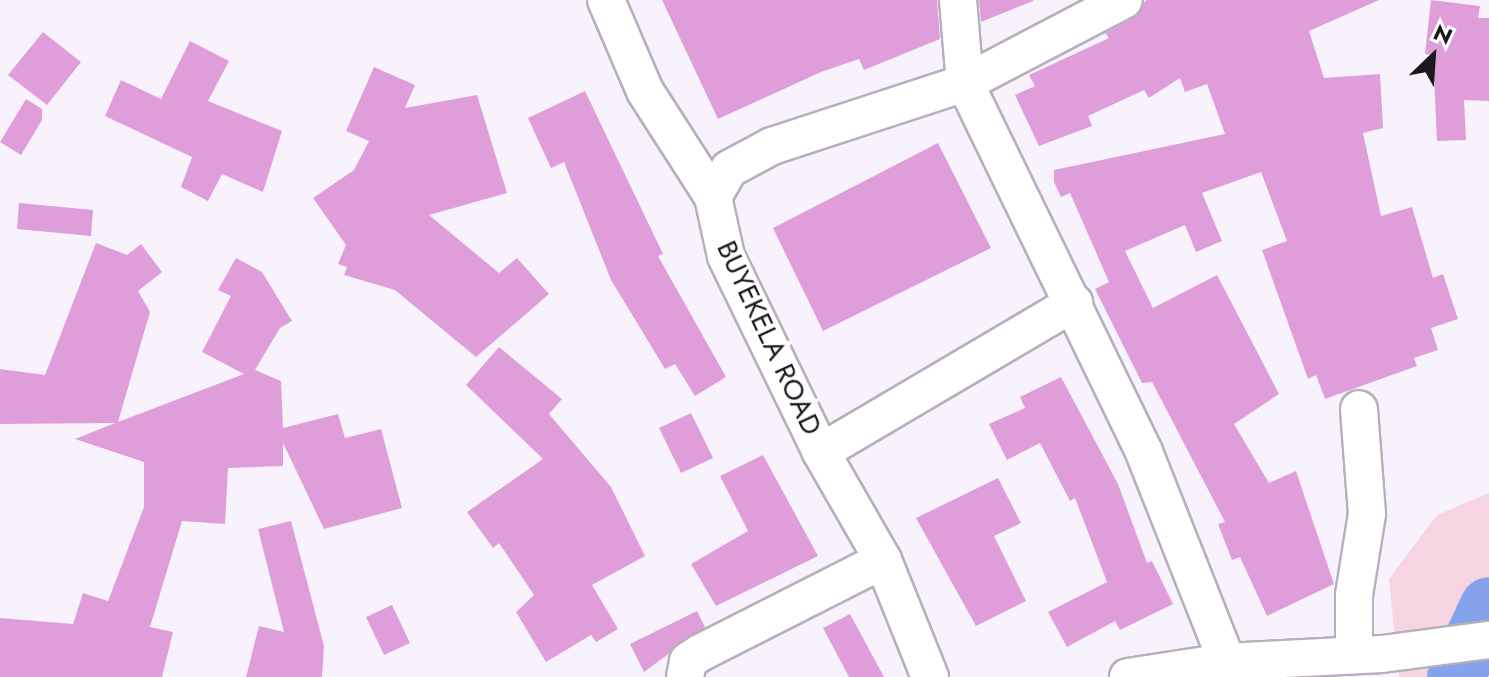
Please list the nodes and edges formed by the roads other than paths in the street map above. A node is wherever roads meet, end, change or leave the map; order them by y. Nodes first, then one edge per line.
1 (606, 0) edge
2 (958, 0) edge
3 (1124, 0) edge
4 (965, 83) junction
5 (713, 197) junction
6 (1074, 303) junction
7 (1359, 409) dead end
8 (821, 452) junction
9 (883, 560) junction
10 (1489, 640) edge
11 (1368, 654) junction
12 (1229, 669) edge
13 (685, 677) edge
14 (930, 677) edge
15 (1128, 677) edge

1 - 5 street
2 - 4 street
3 - 4 street
4 - 5 street
4 - 6 street
5 - 8 street, BUYEKELA ROAD
6 - 8 street
6 - 12 street
7 - 11 street
8 - 9 street, BUYEKELA ROAD
9 - 13 street
9 - 14 street, BUYEKELA ROAD
10 - 11 street
11 - 12 street
12 - 15 street

